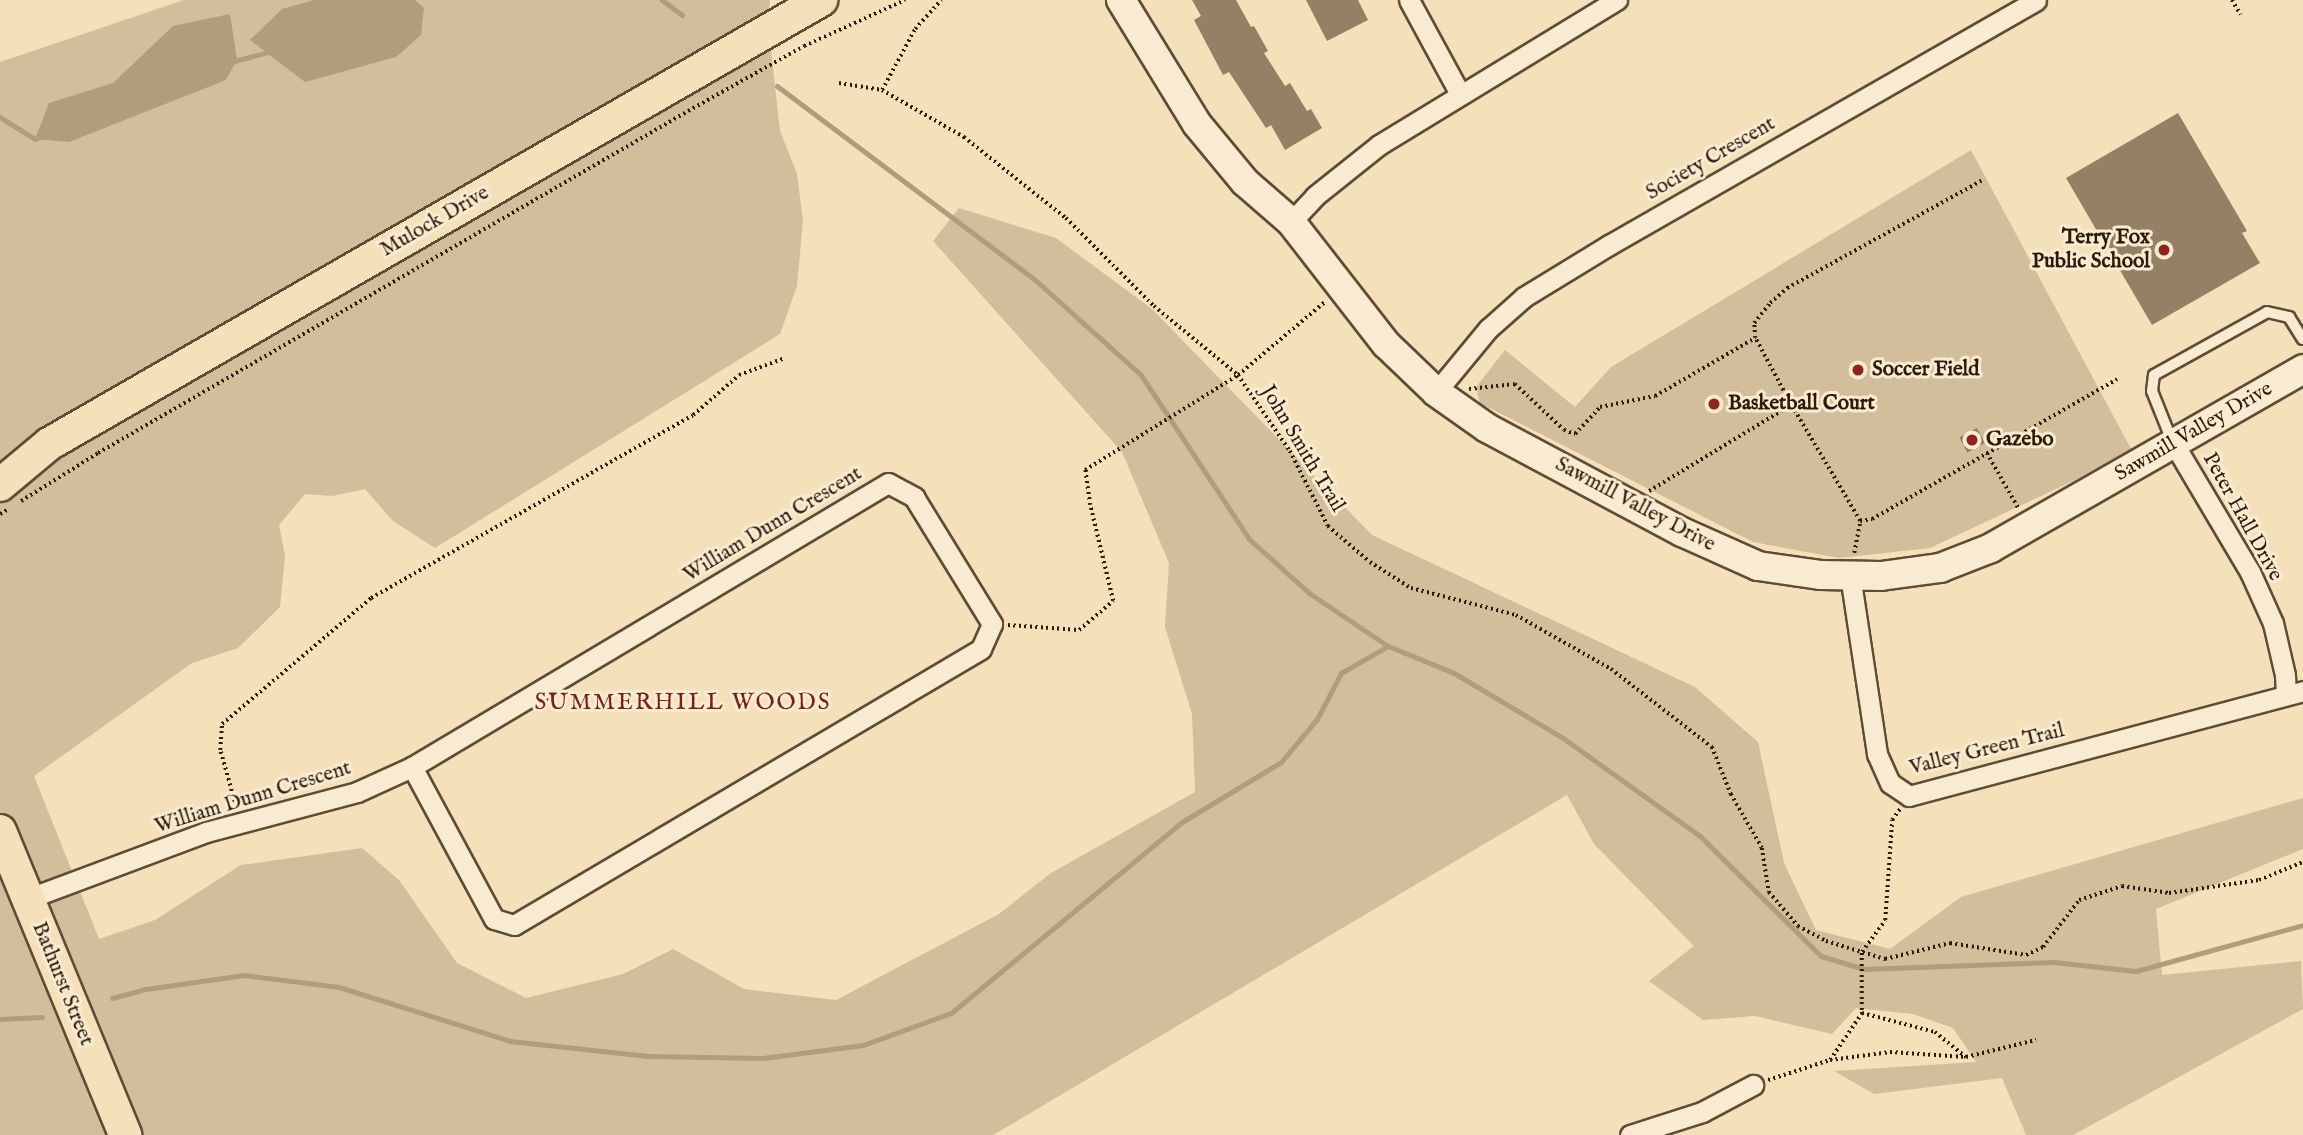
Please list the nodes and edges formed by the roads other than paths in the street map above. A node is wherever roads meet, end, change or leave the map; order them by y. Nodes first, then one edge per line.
1 (821, 0) edge
2 (1121, 0) edge
3 (1409, 0) edge
4 (1617, 0) edge
5 (2036, 0) edge
6 (1460, 94) junction
7 (1291, 222) junction
8 (2303, 339) edge
9 (2303, 369) edge
10 (1436, 392) junction
11 (49, 444) junction
12 (2174, 444) junction
13 (0, 459) edge
14 (0, 485) edge
15 (1850, 575) junction
16 (2295, 693) edge
17 (412, 767) junction
18 (0, 831) edge
19 (27, 899) junction
20 (1752, 1085) road end
21 (125, 1135) edge
22 (1630, 1135) edge

1 - 11 main road, Mulock Drive
2 - 7 street, Sawmill Valley Drive
3 - 6 street
4 - 6 street
5 - 10 street, Society Crescent
6 - 7 street
7 - 10 street, Sawmill Valley Drive
8 - 12 lane
9 - 12 street, Sawmill Valley Drive
10 - 15 street, Sawmill Valley Drive
11 - 13 main road, Mulock Drive
11 - 14 main road, Mulock Drive
12 - 15 street, Sawmill Valley Drive
12 - 16 street, Peter Hall Drive
15 - 16 street, Valley Green Trail
17 - 17 street, William Dunn Crescent
17 - 19 street, William Dunn Crescent
18 - 19 main road, Bathurst Street
19 - 21 main road, Bathurst Street
20 - 22 street

